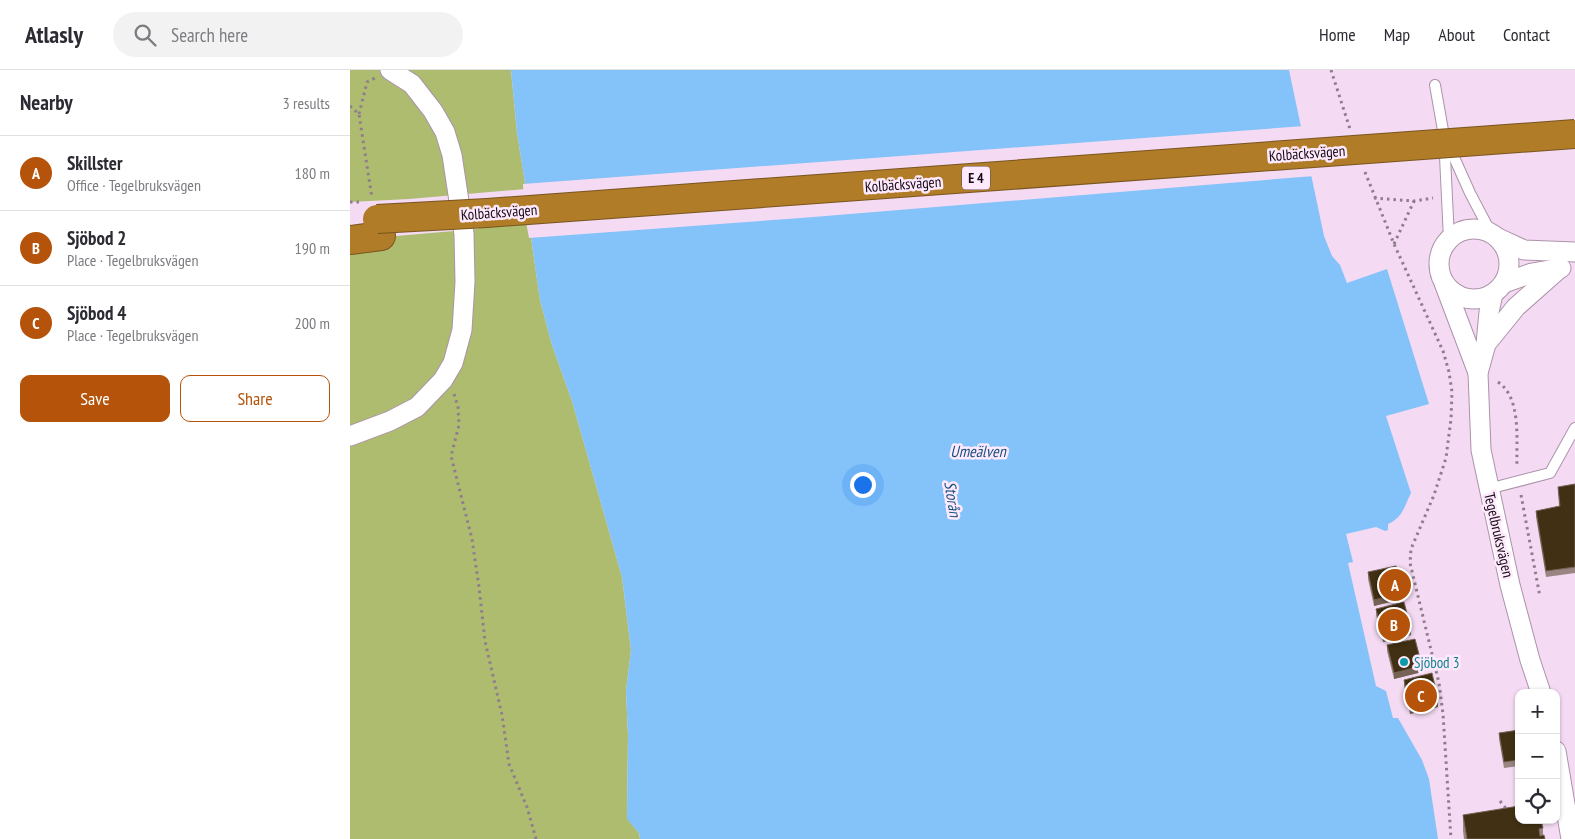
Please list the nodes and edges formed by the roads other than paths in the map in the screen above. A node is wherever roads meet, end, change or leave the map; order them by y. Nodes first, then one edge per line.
1 (386, 72) edge
2 (1434, 86) dead end
3 (1575, 134) edge
4 (1444, 136) junction
5 (1575, 152) edge
6 (377, 219) junction
7 (350, 222) edge
8 (1494, 235) junction
9 (350, 240) edge
10 (1449, 240) junction
11 (1575, 252) edge
12 (1567, 266) edge
13 (1444, 282) junction
14 (1499, 288) junction
15 (1486, 344) junction
16 (1478, 373) junction
17 (1575, 428) edge
18 (350, 436) edge
19 (1488, 488) junction
20 (1540, 689) edge
21 (1560, 774) edge
22 (1571, 839) edge

1 - 18 street
2 - 4 lane
3 - 6 highway, Kolbäcksvägen / E 4, bridge
4 - 8 lane
4 - 10 lane
5 - 6 highway, Kolbäcksvägen / E 4
6 - 7 highway, Kolbäcksvägen / E 4
6 - 9 highway, Kolbäcksvägen / E 4
8 - 10 street
8 - 11 street
8 - 14 street
10 - 13 street
12 - 14 street
12 - 15 street, Tegelbruksvägen
13 - 14 street
13 - 16 street, Tegelbruksvägen
14 - 15 street
15 - 16 street, Tegelbruksvägen
16 - 19 street, Tegelbruksvägen
17 - 19 lane
19 - 20 street, Tegelbruksvägen
21 - 22 street

